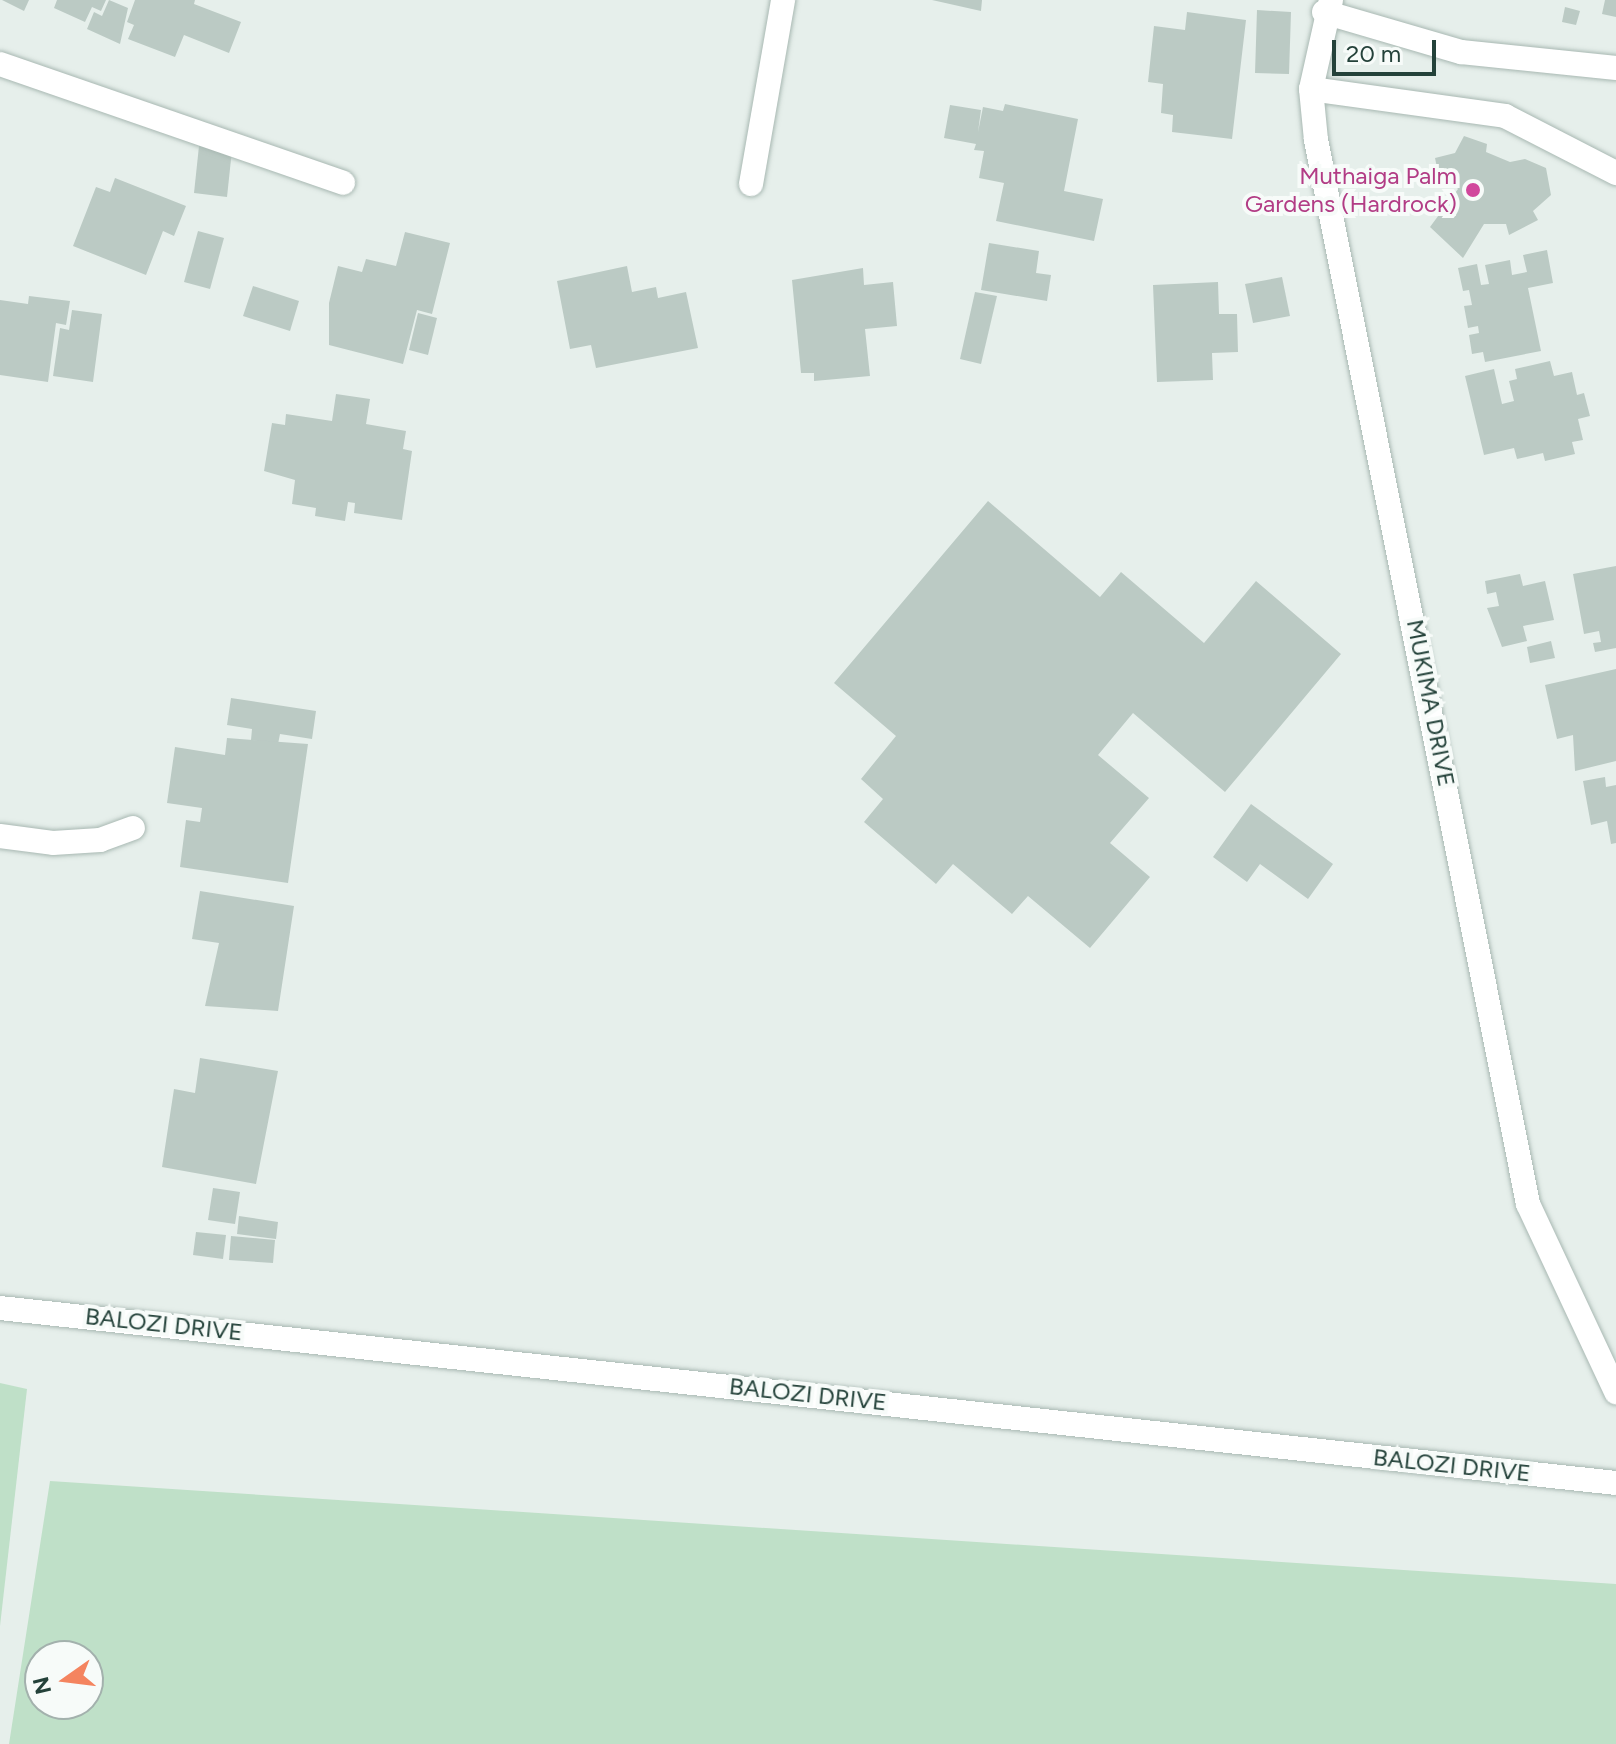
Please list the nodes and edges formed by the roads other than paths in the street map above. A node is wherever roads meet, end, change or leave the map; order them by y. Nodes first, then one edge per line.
1 (783, 0) edge
2 (1328, 6) edge
3 (0, 64) edge
4 (1616, 68) edge
5 (1311, 89) junction
6 (1616, 173) edge
7 (343, 183) dead end
8 (751, 184) dead end
9 (133, 828) dead end
10 (0, 836) edge
11 (0, 1308) edge
12 (1616, 1392) edge
13 (1616, 1483) edge

1 - 8 street
2 - 4 street
2 - 5 street, MUKIMA DRIVE
3 - 7 street
5 - 6 street
5 - 12 street, MUKIMA DRIVE
9 - 10 street
11 - 13 street, BALOZI DRIVE

